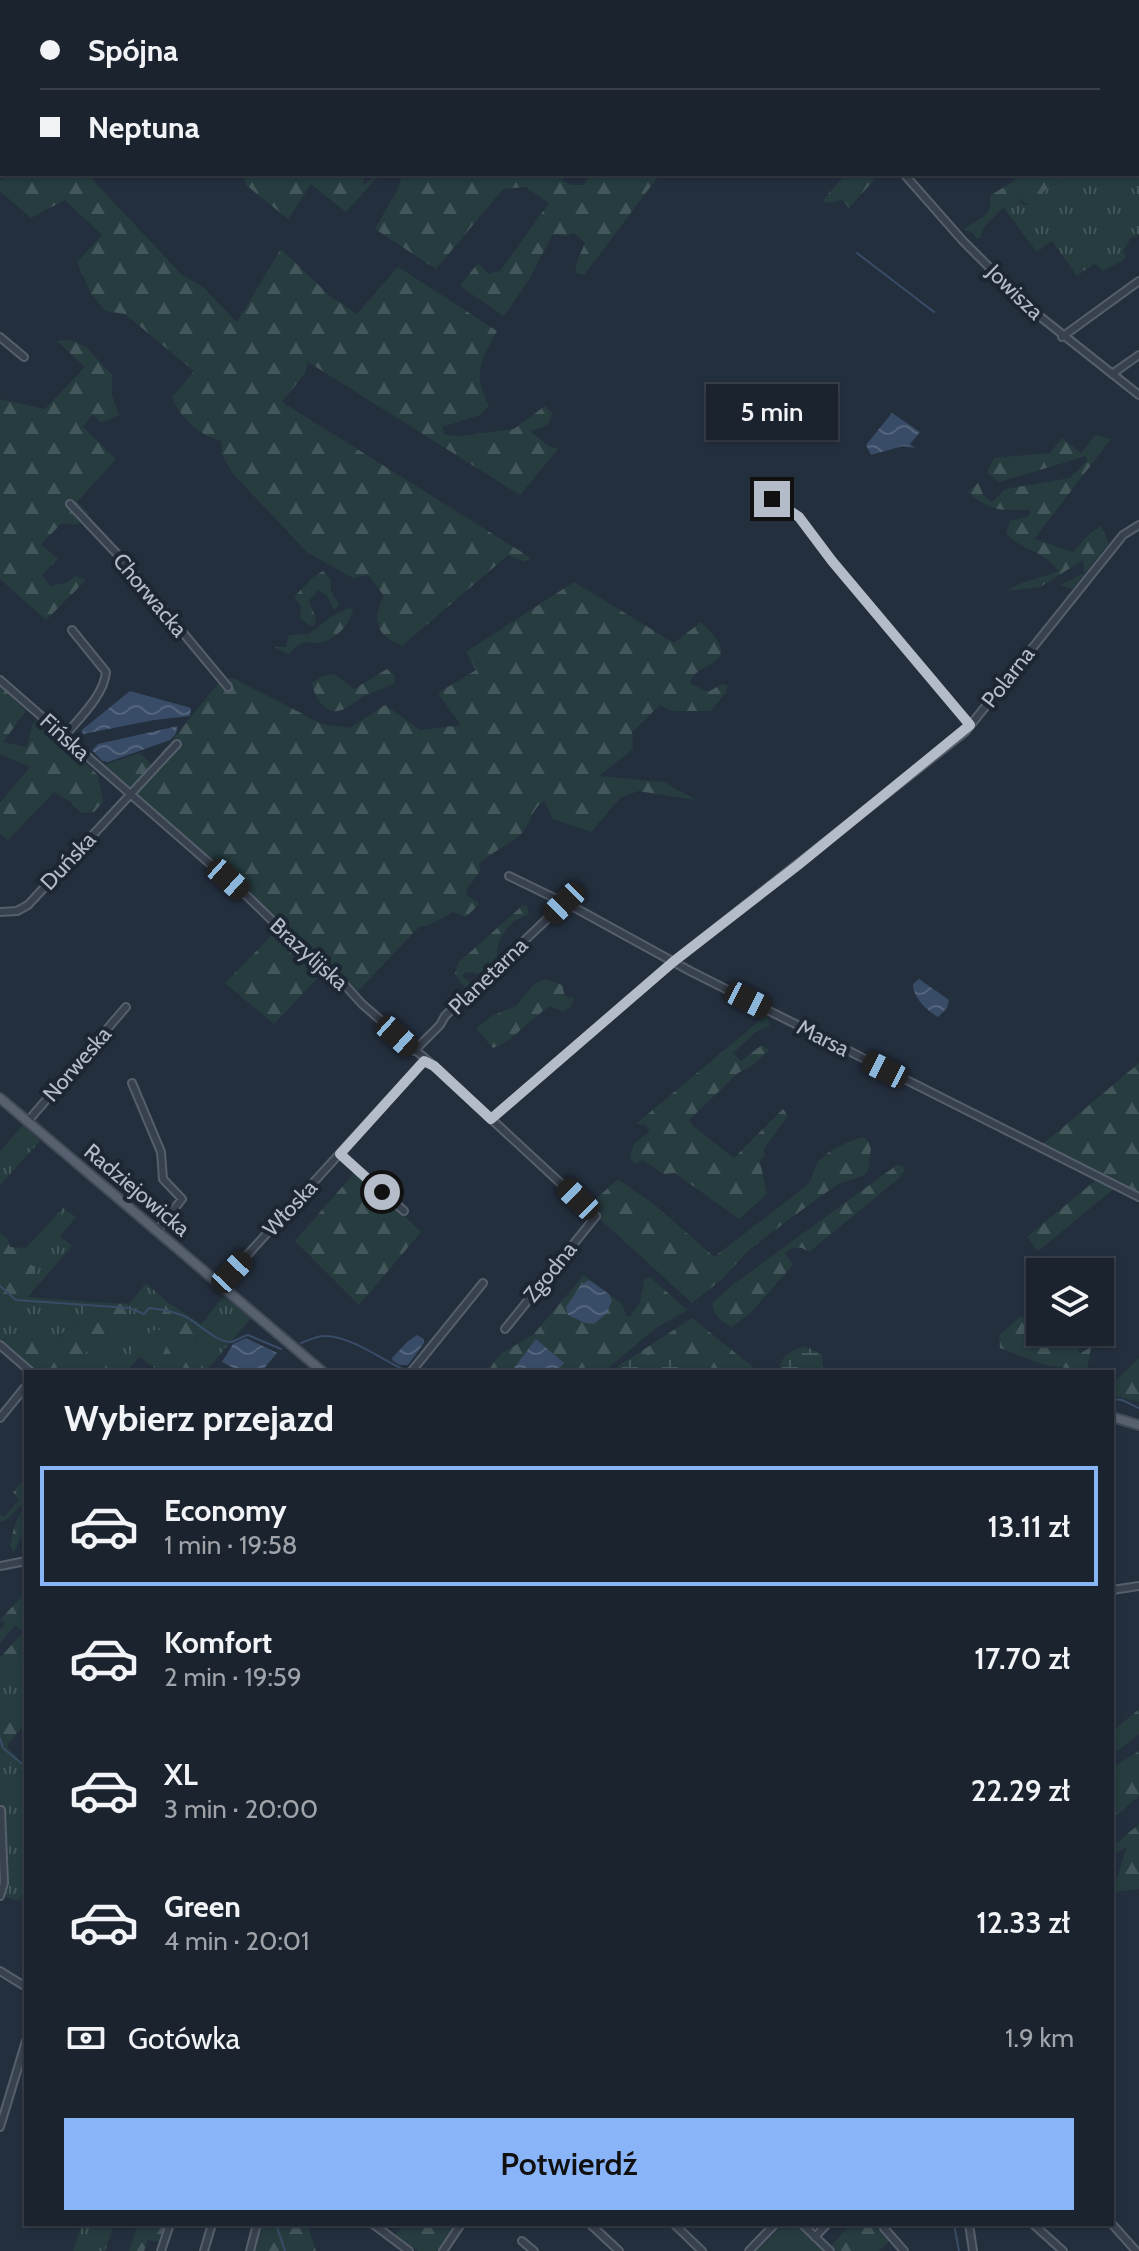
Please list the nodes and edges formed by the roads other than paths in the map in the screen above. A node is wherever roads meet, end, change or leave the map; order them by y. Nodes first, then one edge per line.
1 (906, 176) edge
2 (1139, 281) edge
3 (0, 337) edge
4 (1062, 337) junction
5 (1139, 355) edge
6 (24, 357) dead end
7 (1112, 374) junction
8 (1139, 395) edge
9 (772, 499) dead end
10 (70, 504) dead end
11 (1139, 525) edge
12 (72, 630) dead end
13 (0, 680) edge
14 (228, 687) dead end
15 (970, 725) junction
16 (64, 737) junction
17 (177, 744) dead end
18 (129, 795) junction
19 (509, 876) dead end
20 (564, 903) junction
21 (0, 912) edge
22 (673, 962) junction
23 (126, 1007) dead end
24 (414, 1051) junction
25 (424, 1061) junction
26 (132, 1083) dead end
27 (0, 1098) edge
28 (491, 1119) junction
29 (28, 1121) junction
30 (340, 1154) junction
31 (1139, 1197) edge
32 (404, 1211) dead end
33 (596, 1216) joint
34 (157, 1231) junction
35 (483, 1283) dead end
36 (220, 1285) junction
37 (505, 1329) dead end
38 (0, 1345) edge
39 (29, 1370) edge
40 (321, 1370) edge
41 (413, 1370) edge
42 (24, 1388) edge
43 (0, 1418) edge
44 (1114, 1418) edge
45 (1139, 1425) edge
46 (24, 1561) edge
47 (0, 1566) edge
48 (1139, 1586) edge
49 (1114, 1590) edge
50 (1, 1810) edge
51 (0, 1896) edge
52 (0, 1971) edge
53 (24, 1986) edge
54 (24, 2048) edge
55 (0, 2127) edge
56 (169, 2226) edge
57 (211, 2226) edge
58 (256, 2226) edge
59 (376, 2226) edge
60 (460, 2226) edge
61 (592, 2226) edge
62 (676, 2226) edge
63 (763, 2226) edge
64 (773, 2226) edge
65 (804, 2226) edge
66 (825, 2226) edge
67 (969, 2226) edge
68 (1035, 2226) edge
69 (1114, 2226) edge
70 (884, 2228) dead end
71 (768, 2231) junction
72 (815, 2237) junction
73 (522, 2241) dead end
74 (161, 2251) edge
75 (204, 2251) edge
76 (250, 2251) edge
77 (409, 2251) edge
78 (444, 2251) edge
79 (534, 2251) edge
80 (619, 2251) edge
81 (702, 2251) edge
82 (749, 2251) edge
83 (830, 2251) edge
84 (904, 2251) edge
85 (973, 2251) edge
86 (1063, 2251) edge
87 (1136, 2251) edge

1 - 4 street, Jowisza
2 - 4 street
3 - 6 street
4 - 7 street, Jowisza
5 - 7 street
7 - 8 street, Jowisza
9 - 15 street
10 - 14 street, Chorwacka
11 - 15 street, Polarna
12 - 16 street
13 - 16 street, Fińska
15 - 22 street, Polarna
16 - 18 street, Fińska
17 - 18 street, Duńska
18 - 21 street, Duńska
18 - 24 street, Brazylijska
19 - 20 street, Marsa
20 - 22 street, Marsa
20 - 24 street, Planetarna
22 - 28 street, Polarna
22 - 31 street, Marsa
23 - 29 street, Norweska
24 - 25 street, Brazylijska
25 - 28 street, Brazylijska
25 - 30 street, Włoska
26 - 34 street
27 - 29 main road, Radziejowicka
28 - 33 street, Brazylijska
29 - 34 main road, Radziejowicka
30 - 32 street
30 - 36 street, Włoska
33 - 37 street, Zgodna
34 - 36 main road, Radziejowicka
35 - 41 street
36 - 40 main road, Radziejowicka
38 - 39 street
42 - 43 street
44 - 45 main road
46 - 47 street
48 - 49 street
50 - 51 street
52 - 53 street
54 - 55 street
56 - 74 street
57 - 75 street
58 - 76 street
59 - 77 street
60 - 78 street
61 - 80 street
62 - 81 street
63 - 71 street
64 - 71 street
65 - 72 street
66 - 72 street
67 - 85 street
68 - 86 street
69 - 87 street
70 - 84 street
71 - 82 street
72 - 83 street
73 - 79 street

